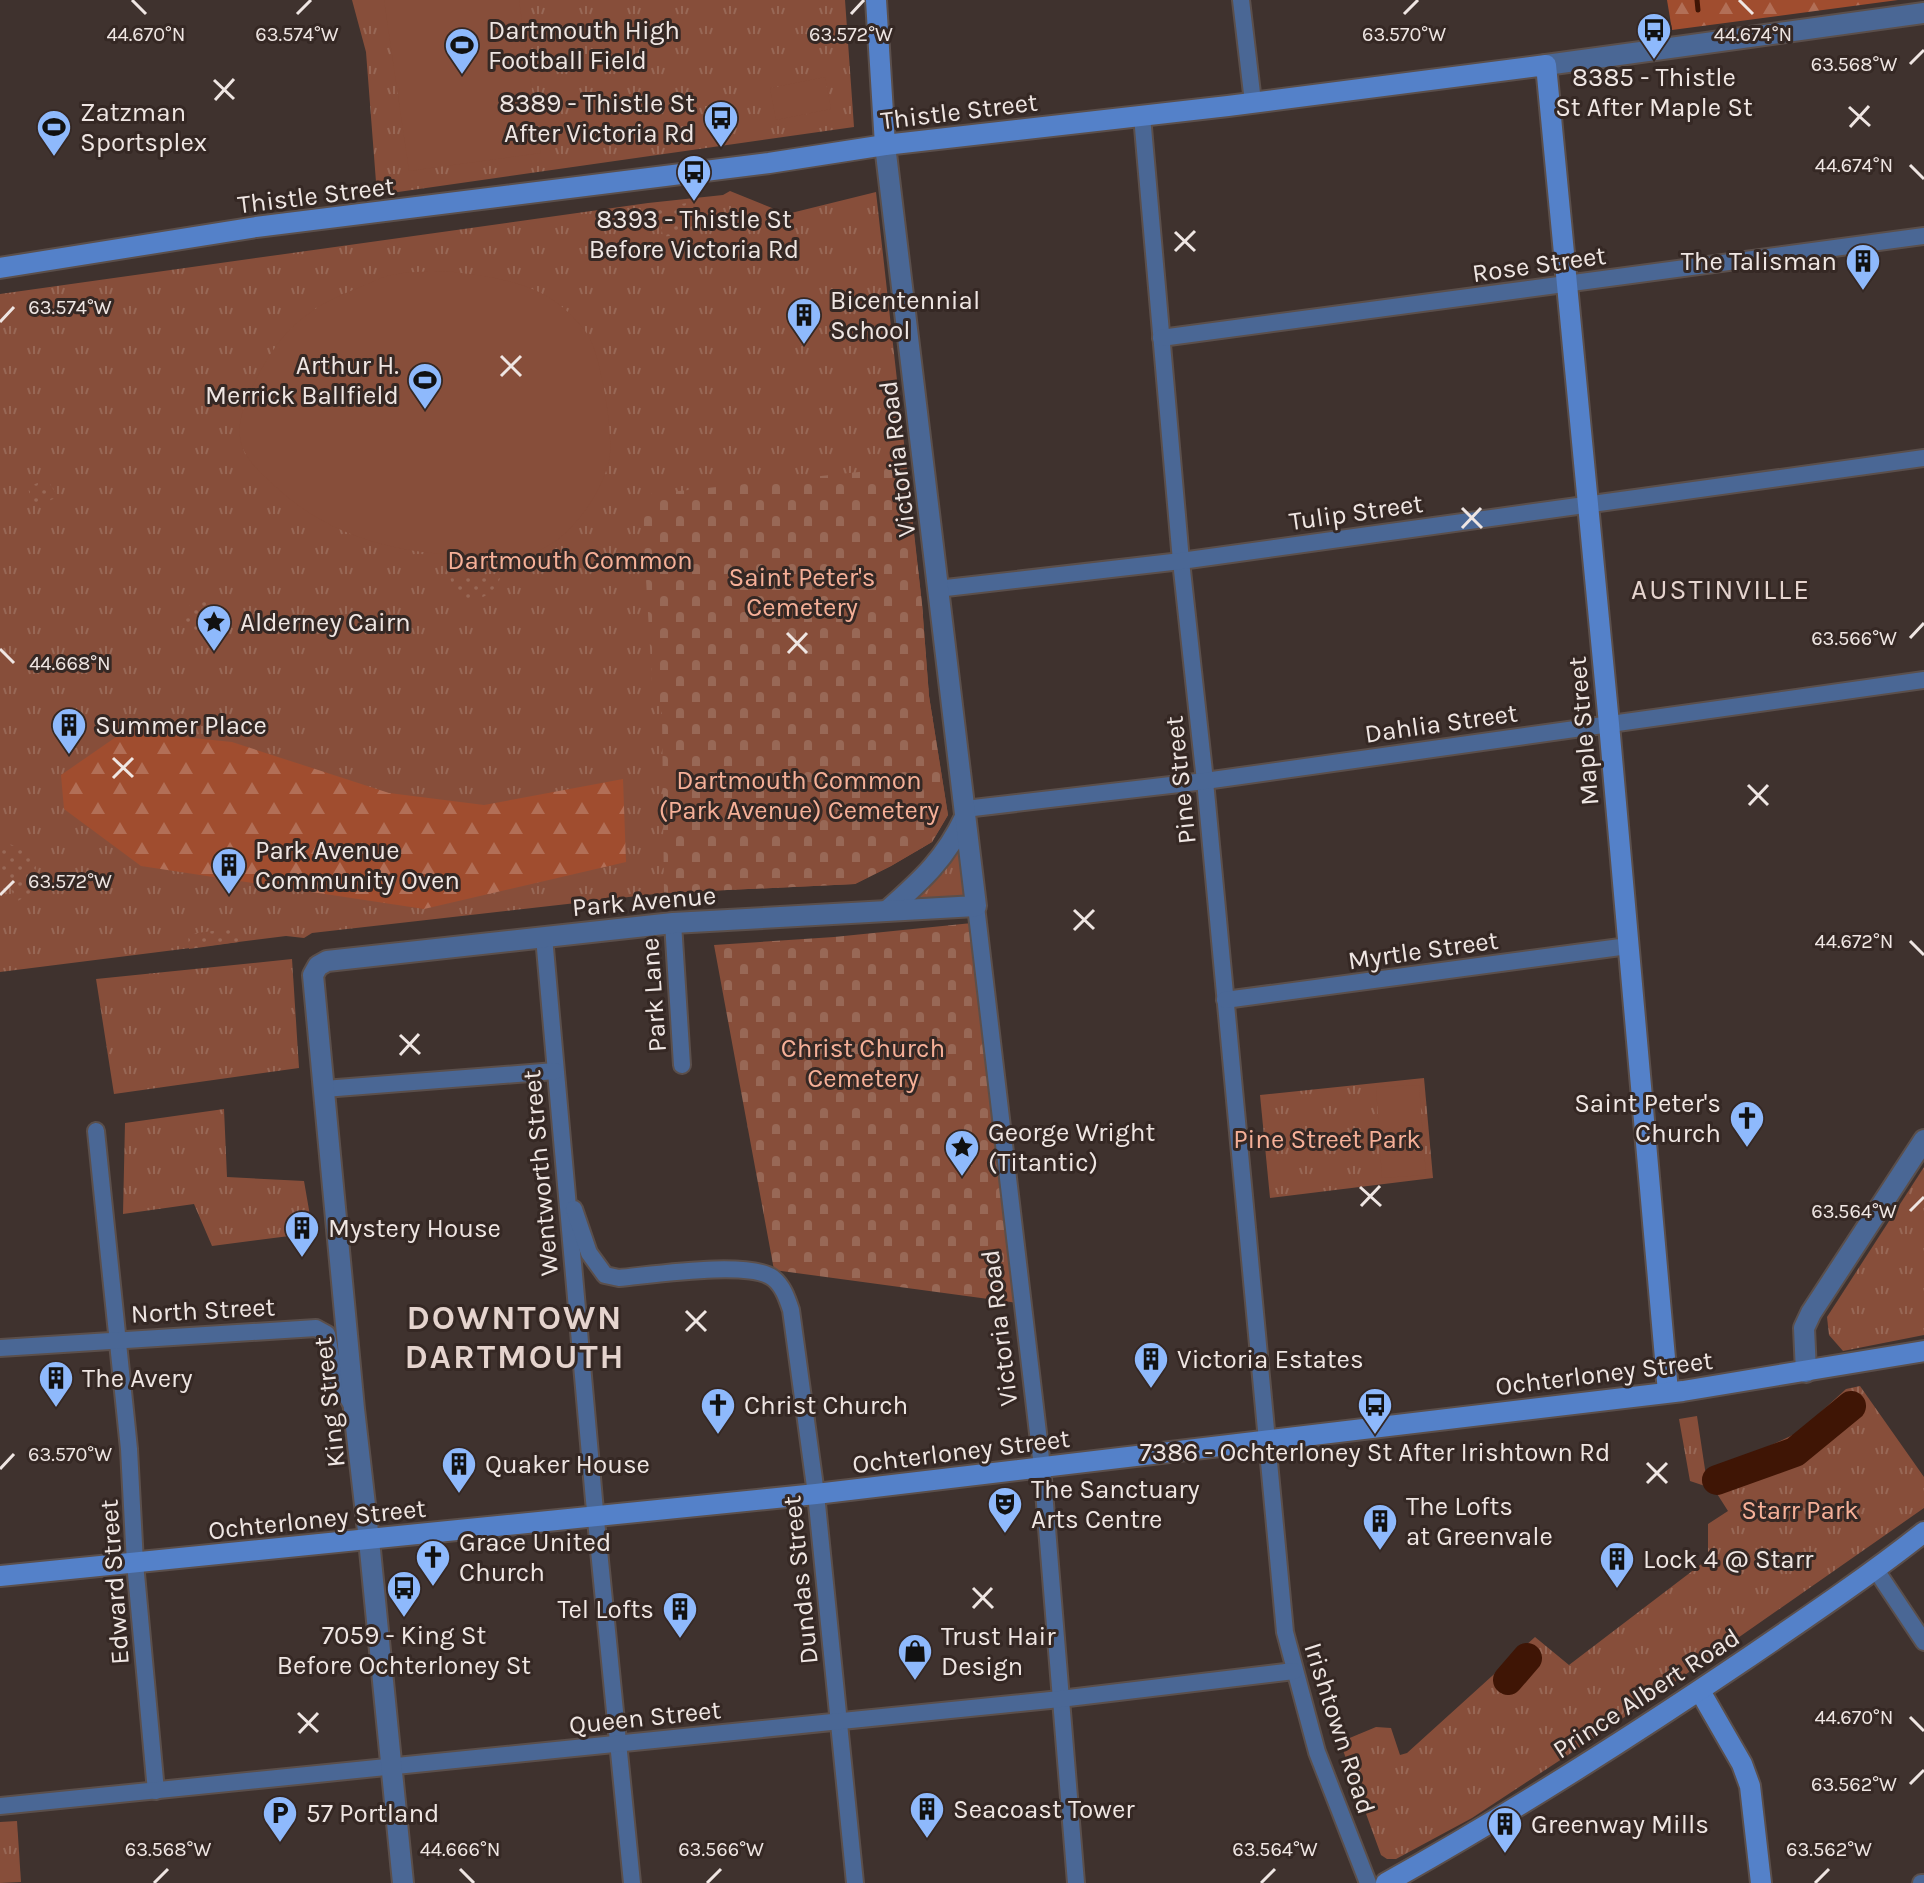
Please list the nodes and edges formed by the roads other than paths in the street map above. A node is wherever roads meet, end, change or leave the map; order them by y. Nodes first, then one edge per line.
1 (876, 0) edge
2 (1241, 0) edge
3 (1924, 13) edge
4 (1546, 65) junction
5 (1253, 102) junction
6 (1142, 116) junction
7 (885, 145) junction
8 (1924, 236) edge
9 (0, 268) edge
10 (1567, 285) junction
11 (1161, 338) junction
12 (1924, 458) edge
13 (1589, 504) junction
14 (1181, 561) junction
15 (937, 589) junction
16 (1924, 680) edge
17 (1609, 724) junction
18 (1205, 781) junction
19 (965, 813) junction
20 (976, 906) junction
21 (888, 910) junction
22 (673, 923) junction
23 (544, 937) junction
24 (1628, 946) junction
25 (318, 966) joint
26 (1225, 1000) junction
27 (682, 1065) dead end
28 (555, 1071) junction
29 (324, 1089) junction
30 (96, 1131) dead end
31 (1924, 1140) edge
32 (566, 1190) junction
33 (116, 1339) junction
34 (0, 1348) edge
35 (1924, 1351) edge
36 (1806, 1372) junction
37 (1668, 1392) junction
38 (354, 1409) junction
39 (1268, 1440) junction
40 (1042, 1467) junction
41 (816, 1494) junction
42 (596, 1518) junction
43 (1924, 1532) edge
44 (369, 1540) junction
45 (135, 1563) junction
46 (1876, 1570) junction
47 (0, 1576) edge
48 (1924, 1642) edge
49 (1294, 1671) junction
50 (1700, 1691) junction
51 (1060, 1699) junction
52 (839, 1721) junction
53 (618, 1744) junction
54 (392, 1767) junction
55 (156, 1791) junction
56 (0, 1806) edge
57 (403, 1883) edge
58 (632, 1883) edge
59 (855, 1883) edge
60 (1076, 1883) edge
61 (1368, 1883) edge
62 (1386, 1883) edge
63 (1761, 1883) edge

1 - 7 main road, Victoria Road
2 - 5 street
3 - 4 street, Thistle Street
4 - 5 main road, Thistle Street
4 - 10 main road, Maple Street
5 - 6 main road, Thistle Street
6 - 7 main road, Thistle Street
6 - 11 street, Pine Street
7 - 9 main road, Thistle Street
7 - 15 street, Victoria Road
8 - 10 street, Rose Street
10 - 11 street, Rose Street
10 - 13 main road, Maple Street
11 - 14 street, Pine Street
12 - 13 street, Tulip Street
13 - 14 street, Tulip Street
13 - 17 main road, Maple Street
14 - 15 street, Tulip Street
14 - 18 street, Pine Street
15 - 19 street, Victoria Road
16 - 17 street, Dahlia Street
17 - 18 street, Dahlia Street
17 - 24 main road, Maple Street
18 - 19 street, Dahlia Street
18 - 26 street, Pine Street
19 - 20 street, Victoria Road
19 - 21 street
20 - 21 street, Park Avenue
20 - 40 street, Victoria Road
21 - 22 street, Park Avenue
22 - 23 street, Park Avenue
22 - 27 street, Park Lane
23 - 25 street, Park Avenue
23 - 28 street, Wentworth Street
24 - 26 street, Myrtle Street
24 - 37 main road, Maple Street
25 - 29 street, King Street
26 - 39 street, Pine Street
28 - 29 street
28 - 32 street, Wentworth Street
29 - 38 street, King Street
30 - 33 street, Edward Street
31 - 36 street
32 - 41 street, Dundas Street
32 - 42 street, Wentworth Street
33 - 34 street, North Street
33 - 38 street, North Street
33 - 45 street, Edward Street
35 - 36 main road, Ochterloney Street
36 - 37 main road, Ochterloney Street
37 - 39 main road, Ochterloney Street
38 - 44 street, King Street
39 - 40 main road, Ochterloney Street
39 - 49 street, Irishtown Road
40 - 41 main road, Ochterloney Street
40 - 51 street, Victoria Road
41 - 42 main road, Ochterloney Street
41 - 52 street, Dundas Street
42 - 44 main road, Ochterloney Street
42 - 53 street, Wentworth Street
43 - 46 main road, Prince Albert Road
44 - 45 main road, Ochterloney Street
44 - 54 street, King Street
45 - 47 main road, Ochterloney Street
45 - 55 street, Edward Street
46 - 48 street
46 - 50 main road, Prince Albert Road
49 - 51 street, Queen Street
49 - 61 street, Irishtown Road
50 - 62 main road, Prince Albert Road
50 - 63 main road
51 - 52 street, Queen Street
51 - 60 street, Victoria Road
52 - 53 street, Queen Street
52 - 59 street, Dundas Street
53 - 54 street, Queen Street
53 - 58 street, Wentworth Street
54 - 55 street, Queen Street
54 - 57 street, King Street
55 - 56 street, Queen Street

